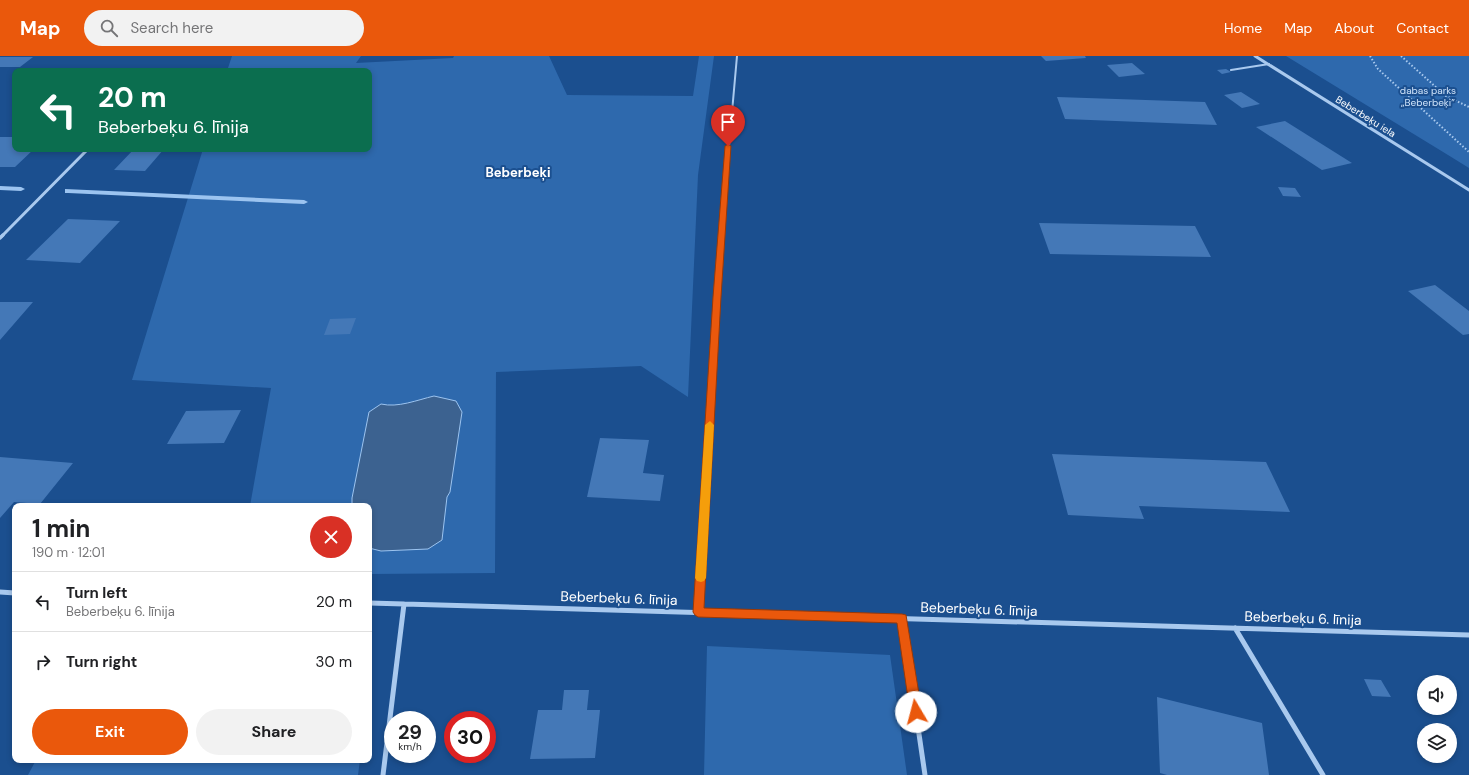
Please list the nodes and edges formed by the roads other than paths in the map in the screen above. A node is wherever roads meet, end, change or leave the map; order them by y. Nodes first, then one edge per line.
1 (737, 56) edge
2 (1255, 56) edge
3 (1269, 64) junction
4 (1231, 70) dead end
5 (85, 152) edge
6 (1469, 190) edge
7 (0, 238) edge
8 (0, 592) edge
9 (12, 592) edge
10 (372, 603) edge
11 (404, 604) junction
12 (698, 612) junction
13 (902, 618) junction
14 (1235, 628) junction
15 (1469, 635) edge
16 (383, 775) edge
17 (925, 775) edge
18 (1323, 775) edge

1 - 12 lane
2 - 3 street, Beberbeķu iela
3 - 4 lane
3 - 6 street, Beberbeķu iela
5 - 7 street
8 - 9 street
10 - 11 street, Beberbeķu 6. līnija
11 - 12 street, Beberbeķu 6. līnija
11 - 16 street
12 - 13 street, Beberbeķu 6. līnija
13 - 14 street, Beberbeķu 6. līnija
13 - 17 street
14 - 15 street, Beberbeķu 6. līnija
14 - 18 street

